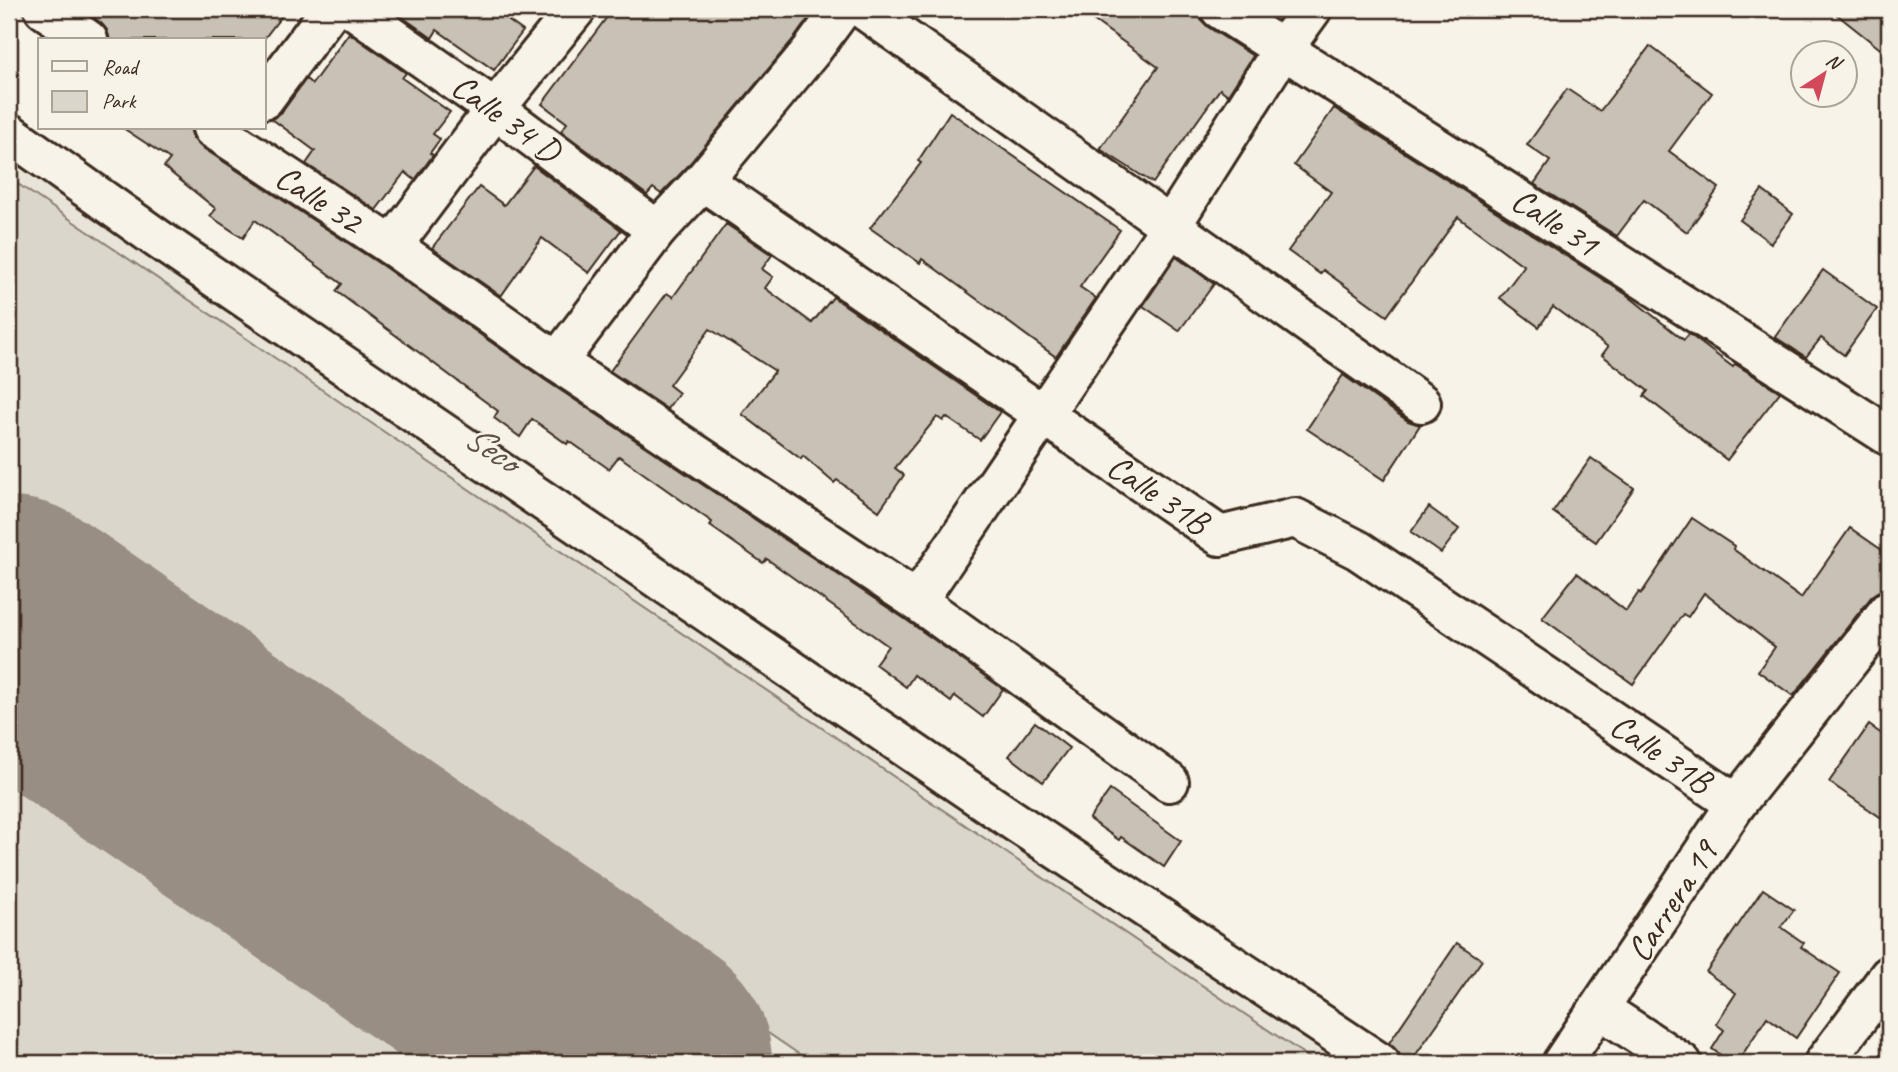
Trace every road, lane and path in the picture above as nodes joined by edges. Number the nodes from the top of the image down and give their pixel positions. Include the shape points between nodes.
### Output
1 (44, 9) edge
2 (331, 9) edge
3 (353, 9) edge
4 (576, 9) edge
5 (842, 9) edge
6 (863, 9) edge
7 (1220, 9) edge
8 (1312, 9) edge
9 (86, 38) edge
10 (1283, 49) junction
11 (266, 96) edge
12 (495, 109) junction
13 (9, 133) edge
14 (229, 133) edge
15 (703, 181) junction
16 (1171, 226) junction
17 (657, 230) junction
18 (392, 246) junction
19 (557, 362) junction
20 (1421, 403) dead end
21 (1044, 416) junction
22 (1889, 436) edge
23 (917, 601) junction
24 (1889, 610) edge
25 (1169, 782) dead end
26 (1736, 804) junction
27 (1889, 976) edge
28 (1600, 1009) junction
29 (1380, 1063) edge
30 (1562, 1063) edge
31 (1682, 1063) edge
32 (1824, 1063) edge

1 - 9 street
2 - 11 street
3 - 12 street, Calle 34 D
4 - 12 street
5 - 15 street
6 - 16 street
7 - 10 street, Calle 31
8 - 10 street
10 - 16 street
10 - 22 street, Calle 31
12 - 17 street, Calle 34 D
12 - 18 street
13 - 29 street via 991,806
14 - 18 street, Calle 32
15 - 17 street
15 - 21 street, Calle 31B
16 - 20 street
16 - 21 street
17 - 19 street
18 - 19 street, Calle 32
19 - 23 street, Calle 32
21 - 23 street
21 - 26 street, Calle 31B via 1220,536 1295,518 1359,550
23 - 25 street, Calle 32
24 - 26 street, Carrera 19
26 - 28 street, Carrera 19
27 - 32 street
28 - 30 street, Carrera 19
28 - 31 street

